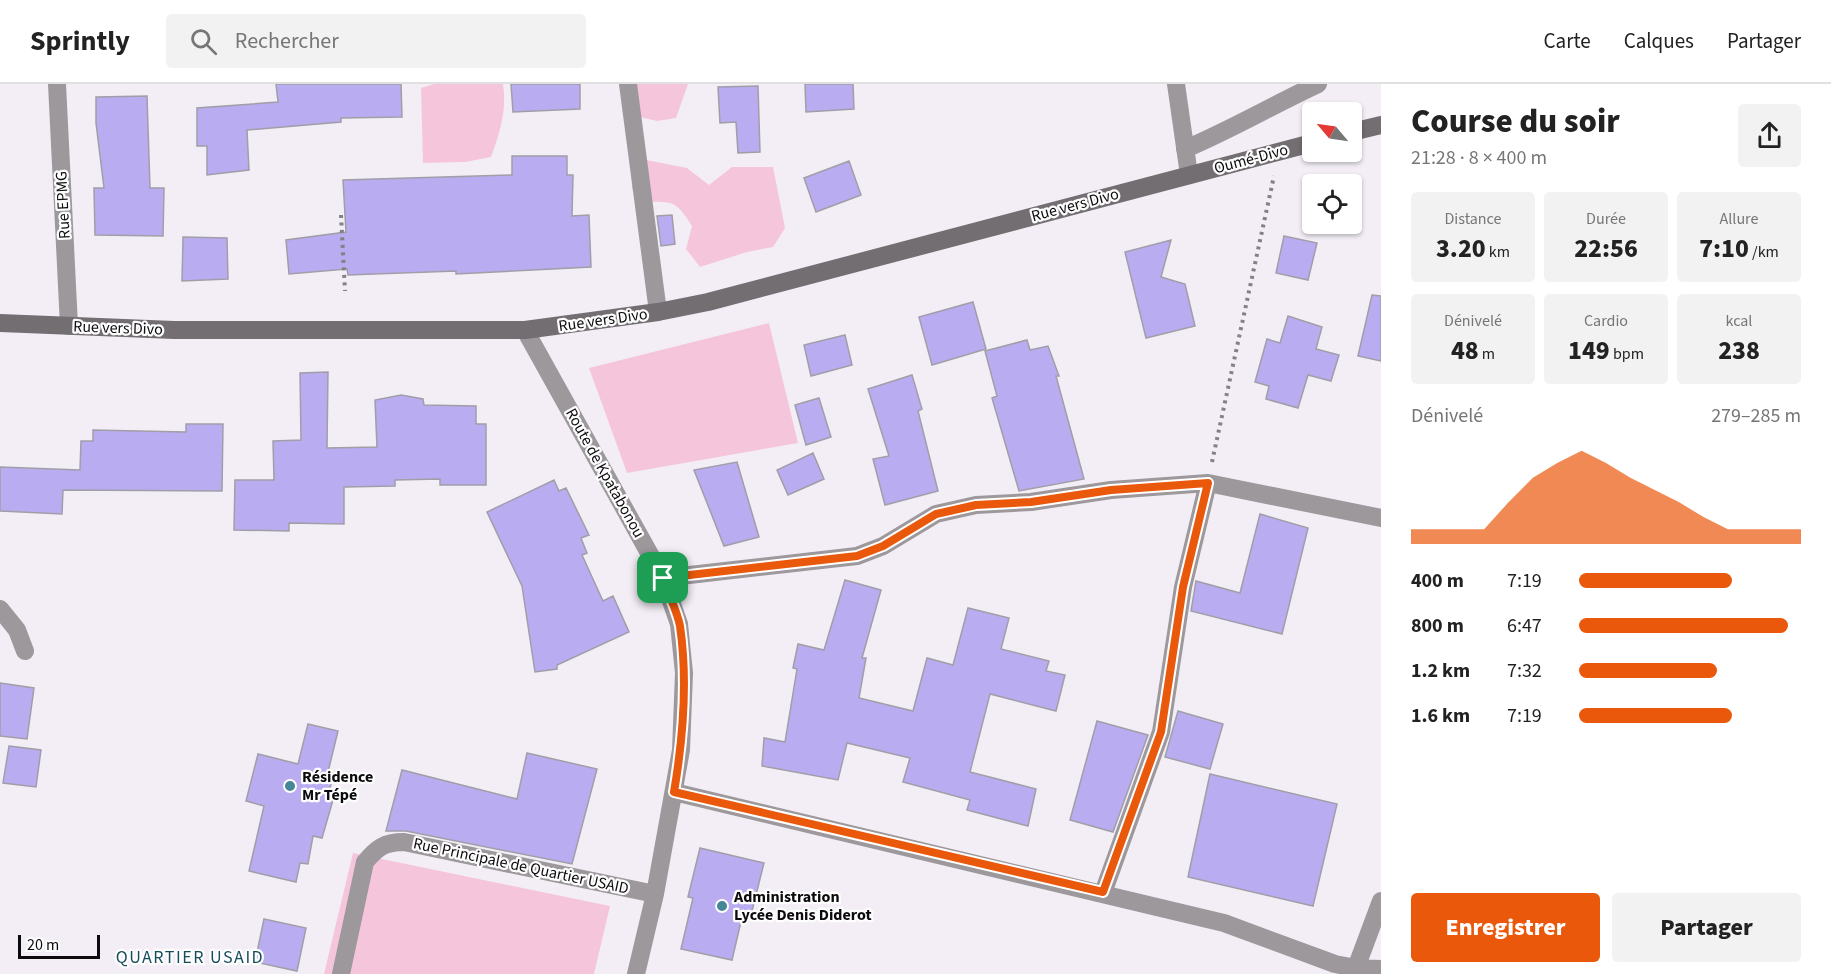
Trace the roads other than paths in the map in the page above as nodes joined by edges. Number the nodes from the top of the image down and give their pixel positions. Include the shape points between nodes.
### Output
1 (57, 84) edge
2 (628, 84) edge
3 (1176, 84) edge
4 (1318, 84) edge
5 (1381, 125) edge
6 (1362, 130) edge
7 (1302, 146) edge
8 (1185, 149) junction
9 (1189, 175) junction
10 (658, 312) junction
11 (0, 323) edge
12 (69, 326) junction
13 (525, 330) junction
14 (1208, 483) junction
15 (1381, 518) edge
16 (663, 578) junction
17 (0, 609) edge
18 (25, 651) dead end
19 (674, 792) junction
20 (1103, 892) junction
21 (655, 894) junction
22 (1381, 901) edge
23 (1381, 969) edge
24 (1356, 971) edge
25 (341, 974) edge
26 (636, 974) edge

1 - 12 street, Rue EPMG
2 - 10 street
3 - 8 street
4 - 8 street
5 - 6 main road
7 - 9 main road, Oumé-Divo
8 - 9 street
9 - 10 main road, Rue vers Divo
10 - 13 main road, Rue vers Divo
11 - 12 main road, Rue vers Divo
12 - 13 main road, Rue vers Divo
13 - 16 street, Route de Kpatabonou
14 - 15 street
14 - 16 street via 976,505 936,514 883,546 857,556
14 - 20 street via 1183,587 1161,732
16 - 19 street, Route de Kpatabonou via 679,624 684,673 681,750
17 - 18 street via 17,630
19 - 20 street
19 - 21 street, Route de Kpatabonou
20 - 24 street via 1224,923
21 - 25 street, Rue Principale de Quartier USAID via 404,842 388,842 365,862
21 - 26 street, Route de Kpatabonou
22 - 24 street
23 - 24 street

